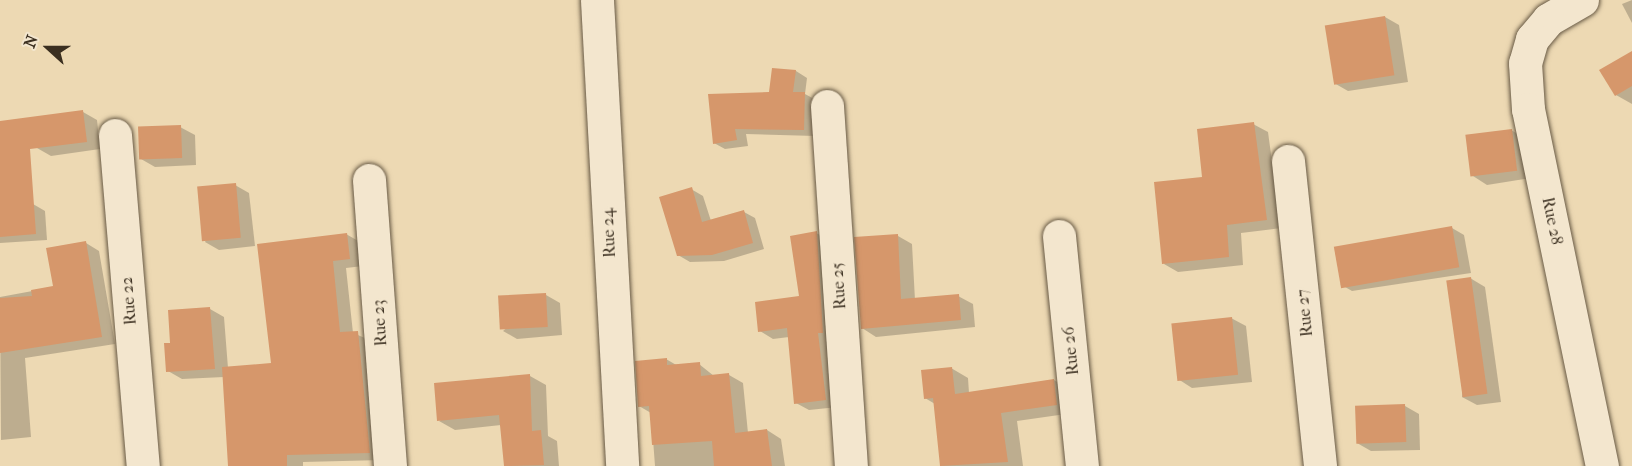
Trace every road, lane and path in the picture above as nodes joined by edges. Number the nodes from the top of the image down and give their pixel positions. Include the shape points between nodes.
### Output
1 (597, 0) edge
2 (1582, 0) edge
3 (827, 106) dead end
4 (115, 135) dead end
5 (1288, 161) dead end
6 (369, 180) dead end
7 (1059, 236) dead end
8 (143, 466) edge
9 (390, 466) edge
10 (622, 466) edge
11 (851, 466) edge
12 (1082, 466) edge
13 (1320, 466) edge
14 (1602, 466) edge

1 - 10 street, Rue 24
2 - 14 street, Rue 28 via 1548,20 1532,39 1525,63 1528,109
3 - 11 street, Rue 25
4 - 8 street, Rue 22
5 - 13 street, Rue 27
6 - 9 street, Rue 23
7 - 12 street, Rue 26

